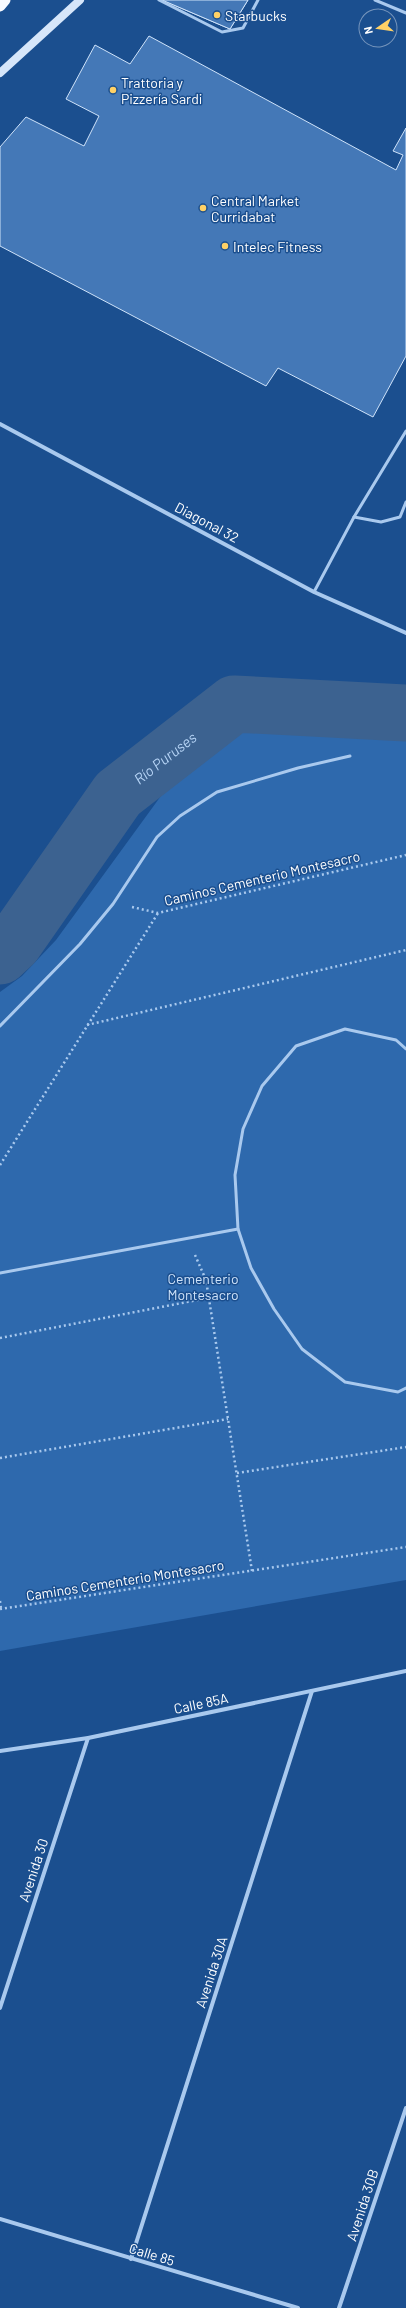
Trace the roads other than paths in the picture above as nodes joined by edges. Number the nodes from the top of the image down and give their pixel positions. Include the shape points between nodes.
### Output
1 (5, 0) edge
2 (80, 0) edge
3 (160, 0) edge
4 (258, 0) edge
5 (375, 0) edge
6 (0, 6) edge
7 (406, 13) edge
8 (0, 73) edge
9 (0, 424) edge
10 (406, 431) edge
11 (406, 502) edge
12 (354, 517) junction
13 (314, 592) junction
14 (406, 633) edge
15 (350, 756) dead end
16 (0, 1026) edge
17 (406, 1049) edge
18 (238, 1229) junction
19 (0, 1273) edge
20 (406, 1388) edge
21 (406, 1671) edge
22 (312, 1691) junction
23 (88, 1738) junction
24 (0, 1751) edge
25 (0, 2008) edge
26 (406, 2108) edge
27 (0, 2219) edge
28 (131, 2259) junction
29 (298, 2308) edge
30 (339, 2308) edge

1 - 6 highway
2 - 8 main road
3 - 4 lane via 222,32 243,28
5 - 7 lane
9 - 13 street, Diagonal 32
10 - 12 lane
11 - 12 lane via 400,517 381,522
12 - 13 lane
13 - 14 street, Diagonal 32
15 - 16 lane via 298,768 217,792 180,816 156,837 113,904 80,944
17 - 18 lane via 396,1040 345,1029 296,1046 262,1086 244,1129 235,1175
18 - 19 lane
18 - 20 lane via 251,1268 274,1309 302,1349 345,1382 398,1392
21 - 22 street, Calle 85A
22 - 23 street, Calle 85A
22 - 28 street, Avenida 30A
23 - 24 street, Calle 85A
23 - 25 street, Avenida 30
26 - 30 street, Avenida 30B
27 - 28 street, Calle 85
28 - 29 street, Calle 85

